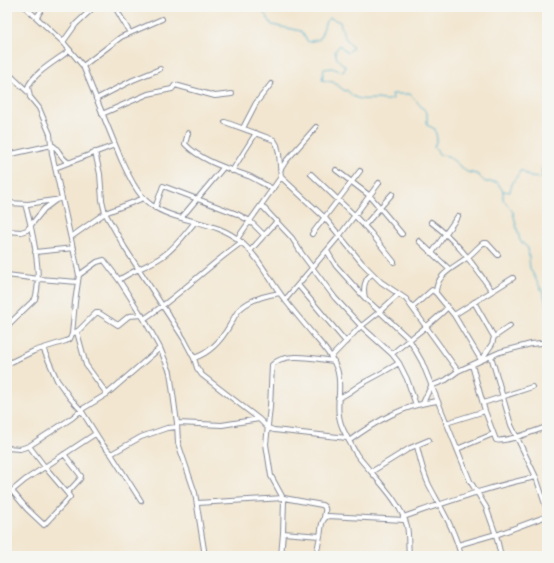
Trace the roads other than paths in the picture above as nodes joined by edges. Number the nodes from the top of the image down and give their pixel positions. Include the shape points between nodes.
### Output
1 (25, 7) edge
2 (43, 7) edge
3 (94, 7) edge
4 (115, 7) edge
5 (37, 17) junction
6 (162, 19) dead end
7 (130, 32) junction
8 (63, 42) junction
9 (70, 50) junction
10 (83, 66) junction
11 (160, 69) dead end
12 (7, 72) edge
13 (271, 84) dead end
14 (28, 92) junction
15 (232, 94) dead end
16 (96, 99) junction
17 (102, 114) junction
18 (225, 122) dead end
19 (316, 127) dead end
20 (243, 128) junction
21 (188, 133) dead end
22 (256, 133) junction
23 (51, 145) junction
24 (115, 145) junction
25 (95, 152) junction
26 (7, 155) edge
27 (68, 162) junction
28 (55, 168) junction
29 (223, 168) junction
30 (336, 170) dead end
31 (232, 171) junction
32 (360, 171) dead end
33 (280, 172) junction
34 (311, 174) dead end
35 (281, 177) junction
36 (352, 181) junction
37 (379, 183) dead end
38 (273, 189) junction
39 (392, 194) dead end
40 (370, 196) junction
41 (62, 198) junction
42 (144, 198) junction
43 (198, 198) junction
44 (56, 200) junction
45 (339, 200) junction
46 (7, 203) edge
47 (25, 204) junction
48 (262, 206) junction
49 (380, 207) junction
50 (155, 208) junction
51 (105, 213) junction
52 (355, 216) junction
53 (458, 216) dead end
54 (182, 217) junction
55 (324, 218) junction
56 (276, 221) junction
57 (196, 222) junction
58 (250, 222) junction
59 (431, 222) dead end
60 (364, 226) junction
61 (30, 227) junction
62 (7, 231) edge
63 (312, 234) dead end
64 (402, 234) dead end
65 (446, 234) junction
66 (264, 235) junction
67 (340, 235) junction
68 (71, 237) junction
69 (237, 239) junction
70 (242, 242) junction
71 (420, 242) dead end
72 (74, 248) junction
73 (250, 251) junction
74 (35, 252) junction
75 (326, 252) junction
76 (432, 253) junction
77 (498, 255) dead end
78 (468, 257) junction
79 (394, 262) dead end
80 (139, 268) junction
81 (312, 269) junction
82 (449, 269) junction
83 (7, 274) edge
84 (372, 274) junction
85 (79, 275) junction
86 (513, 278) dead end
87 (39, 279) junction
88 (119, 280) junction
89 (78, 282) junction
90 (298, 285) junction
91 (492, 291) junction
92 (280, 293) junction
93 (399, 294) junction
94 (436, 294) junction
95 (365, 298) junction
96 (285, 300) junction
97 (474, 302) junction
98 (164, 306) junction
99 (413, 307) junction
100 (448, 307) junction
101 (379, 312) junction
102 (454, 315) junction
103 (143, 317) junction
104 (7, 326) edge
105 (510, 326) dead end
106 (362, 327) junction
107 (426, 327) junction
108 (77, 332) junction
109 (72, 334) junction
110 (494, 337) junction
111 (408, 339) junction
112 (346, 342) junction
113 (541, 343) dead end
114 (43, 348) junction
115 (160, 348) junction
116 (392, 354) junction
117 (491, 356) junction
118 (331, 357) junction
119 (194, 358) junction
120 (481, 360) junction
121 (334, 361) junction
122 (399, 363) junction
123 (7, 364) edge
124 (472, 365) junction
125 (458, 371) junction
126 (431, 386) junction
127 (532, 387) dead end
128 (107, 394) junction
129 (502, 396) junction
130 (338, 398) junction
131 (437, 401) junction
132 (423, 403) junction
133 (483, 403) junction
134 (416, 405) junction
135 (81, 410) junction
136 (485, 411) junction
137 (259, 420) junction
138 (446, 423) junction
139 (177, 425) junction
140 (547, 427) edge
141 (268, 428) junction
142 (95, 434) junction
143 (493, 434) junction
144 (517, 437) junction
145 (348, 439) junction
146 (429, 440) dead end
147 (29, 446) junction
148 (417, 446) junction
149 (7, 448) edge
150 (457, 449) junction
151 (64, 454) junction
152 (111, 454) junction
153 (44, 467) junction
154 (371, 472) junction
155 (536, 477) junction
156 (12, 491) junction
157 (67, 493) junction
158 (476, 493) junction
159 (7, 495) edge
160 (284, 498) junction
161 (142, 500) dead end
162 (197, 503) junction
163 (440, 504) junction
164 (547, 510) edge
165 (547, 516) edge
166 (324, 518) junction
167 (404, 518) junction
168 (283, 533) junction
169 (496, 535) junction
170 (320, 536) junction
171 (458, 545) junction
172 (205, 556) edge
173 (281, 556) edge
174 (316, 556) edge
175 (409, 556) edge
176 (461, 556) edge
177 (501, 556) edge

1 - 5 street
2 - 5 street
3 - 8 street via 76,24
4 - 7 street
5 - 8 street
6 - 7 street
7 - 10 street
8 - 9 street
9 - 10 street
9 - 14 street via 32,80
10 - 16 street
11 - 16 street
12 - 14 street
13 - 20 street via 256,103
14 - 23 street via 39,108
15 - 17 street via 215,96 175,85 172,89 148,94
16 - 17 street
17 - 24 street
18 - 20 street
19 - 33 street via 286,161
20 - 22 street
21 - 29 street via 184,142 186,146
22 - 31 street
22 - 33 street via 275,141
23 - 26 street
23 - 27 street via 56,147 63,159
23 - 28 street
24 - 25 street
24 - 42 street via 127,172
25 - 27 street
25 - 51 street
27 - 28 street
28 - 41 street
29 - 31 street
29 - 43 street
30 - 36 street
31 - 38 street
32 - 36 street
33 - 35 street
34 - 45 street
35 - 38 street
35 - 55 street
36 - 40 street
36 - 45 street
37 - 40 street
38 - 48 street
39 - 49 street
40 - 49 street
40 - 52 street
41 - 44 street
41 - 68 street
42 - 50 street
42 - 51 street
43 - 50 street via 163,186
43 - 54 street
43 - 58 street via 230,210
44 - 47 street
44 - 61 street via 44,208
45 - 52 street
45 - 55 street
46 - 47 street
47 - 61 street
48 - 56 street
48 - 58 street
49 - 60 street
49 - 64 street
50 - 54 street
51 - 68 street
51 - 80 street
52 - 60 street
52 - 67 street
53 - 65 street
54 - 57 street
55 - 63 street
55 - 67 street
56 - 66 street
56 - 81 street via 292,238
57 - 69 street via 217,228
57 - 80 street via 164,255
58 - 66 street
58 - 69 street
59 - 65 street
60 - 79 street
61 - 62 street via 24,231
61 - 74 street
65 - 76 street
65 - 78 street
66 - 73 street
67 - 75 street
67 - 84 street
68 - 72 street
69 - 70 street
70 - 73 street
70 - 98 street
71 - 76 street
72 - 74 street
72 - 85 street
73 - 92 street
74 - 87 street
75 - 81 street
75 - 95 street
76 - 82 street
77 - 78 street via 485,242
78 - 82 street
78 - 91 street
80 - 88 street
80 - 98 street
81 - 90 street
81 - 106 street
82 - 94 street via 436,286
83 - 87 street
84 - 93 street
84 - 95 street via 366,279
85 - 88 street via 103,259
85 - 89 street
86 - 91 street
87 - 89 street
87 - 104 street via 35,299
88 - 103 street
89 - 109 street
90 - 96 street
90 - 112 street
91 - 97 street
92 - 96 street
92 - 119 street via 265,296 243,307 218,342 204,354
93 - 99 street
93 - 101 street
94 - 99 street via 432,290
94 - 100 street
95 - 101 street
96 - 118 street
97 - 102 street
97 - 110 street
98 - 103 street
98 - 119 street
99 - 107 street
100 - 102 street
100 - 107 street
101 - 106 street
101 - 111 street
102 - 120 street
103 - 108 street via 129,316 118,325 96,313
103 - 115 street
105 - 110 street
106 - 112 street
106 - 116 street
107 - 111 street
107 - 125 street
108 - 109 street
108 - 128 street via 86,365
109 - 114 street via 66,341
110 - 120 street
111 - 116 street
111 - 126 street via 427,372
112 - 118 street
113 - 117 street
114 - 123 street
114 - 135 street via 55,375
115 - 128 street
115 - 139 street via 170,372
116 - 122 street
117 - 120 street
117 - 129 street
118 - 121 street
119 - 137 street via 202,375
120 - 124 street
121 - 130 street via 339,377
121 - 141 street via 294,357 273,364
122 - 130 street
122 - 134 street
124 - 125 street
124 - 133 street
125 - 126 street via 446,380
126 - 131 street
126 - 132 street
127 - 129 street
128 - 135 street
129 - 133 street
129 - 144 street
130 - 145 street via 338,418
131 - 132 street
131 - 138 street
132 - 134 street
133 - 136 street
134 - 145 street via 390,414
135 - 142 street
135 - 147 street
136 - 138 street
136 - 143 street
137 - 139 street via 222,425
137 - 141 street
138 - 150 street
139 - 152 street via 141,437
139 - 162 street via 179,450
140 - 144 street
141 - 145 street
141 - 160 street via 266,438 270,470
142 - 151 street
142 - 152 street
143 - 144 street via 498,441
143 - 150 street
144 - 155 street
145 - 154 street
146 - 148 street
147 - 149 street via 20,449
147 - 153 street
148 - 154 street
148 - 163 street via 429,484
150 - 158 street
151 - 153 street
151 - 157 street via 81,476
152 - 161 street
153 - 156 street
153 - 157 street
154 - 167 street
155 - 158 street
155 - 164 street
156 - 157 street via 44,525 69,498
156 - 159 street
158 - 163 street
158 - 169 street via 486,507
160 - 162 street
160 - 166 street via 322,505 326,510
160 - 168 street
162 - 172 street
163 - 167 street
163 - 171 street
165 - 169 street
166 - 167 street
166 - 170 street
167 - 175 street
168 - 170 street
168 - 173 street
169 - 171 street
169 - 177 street
170 - 174 street
171 - 176 street

